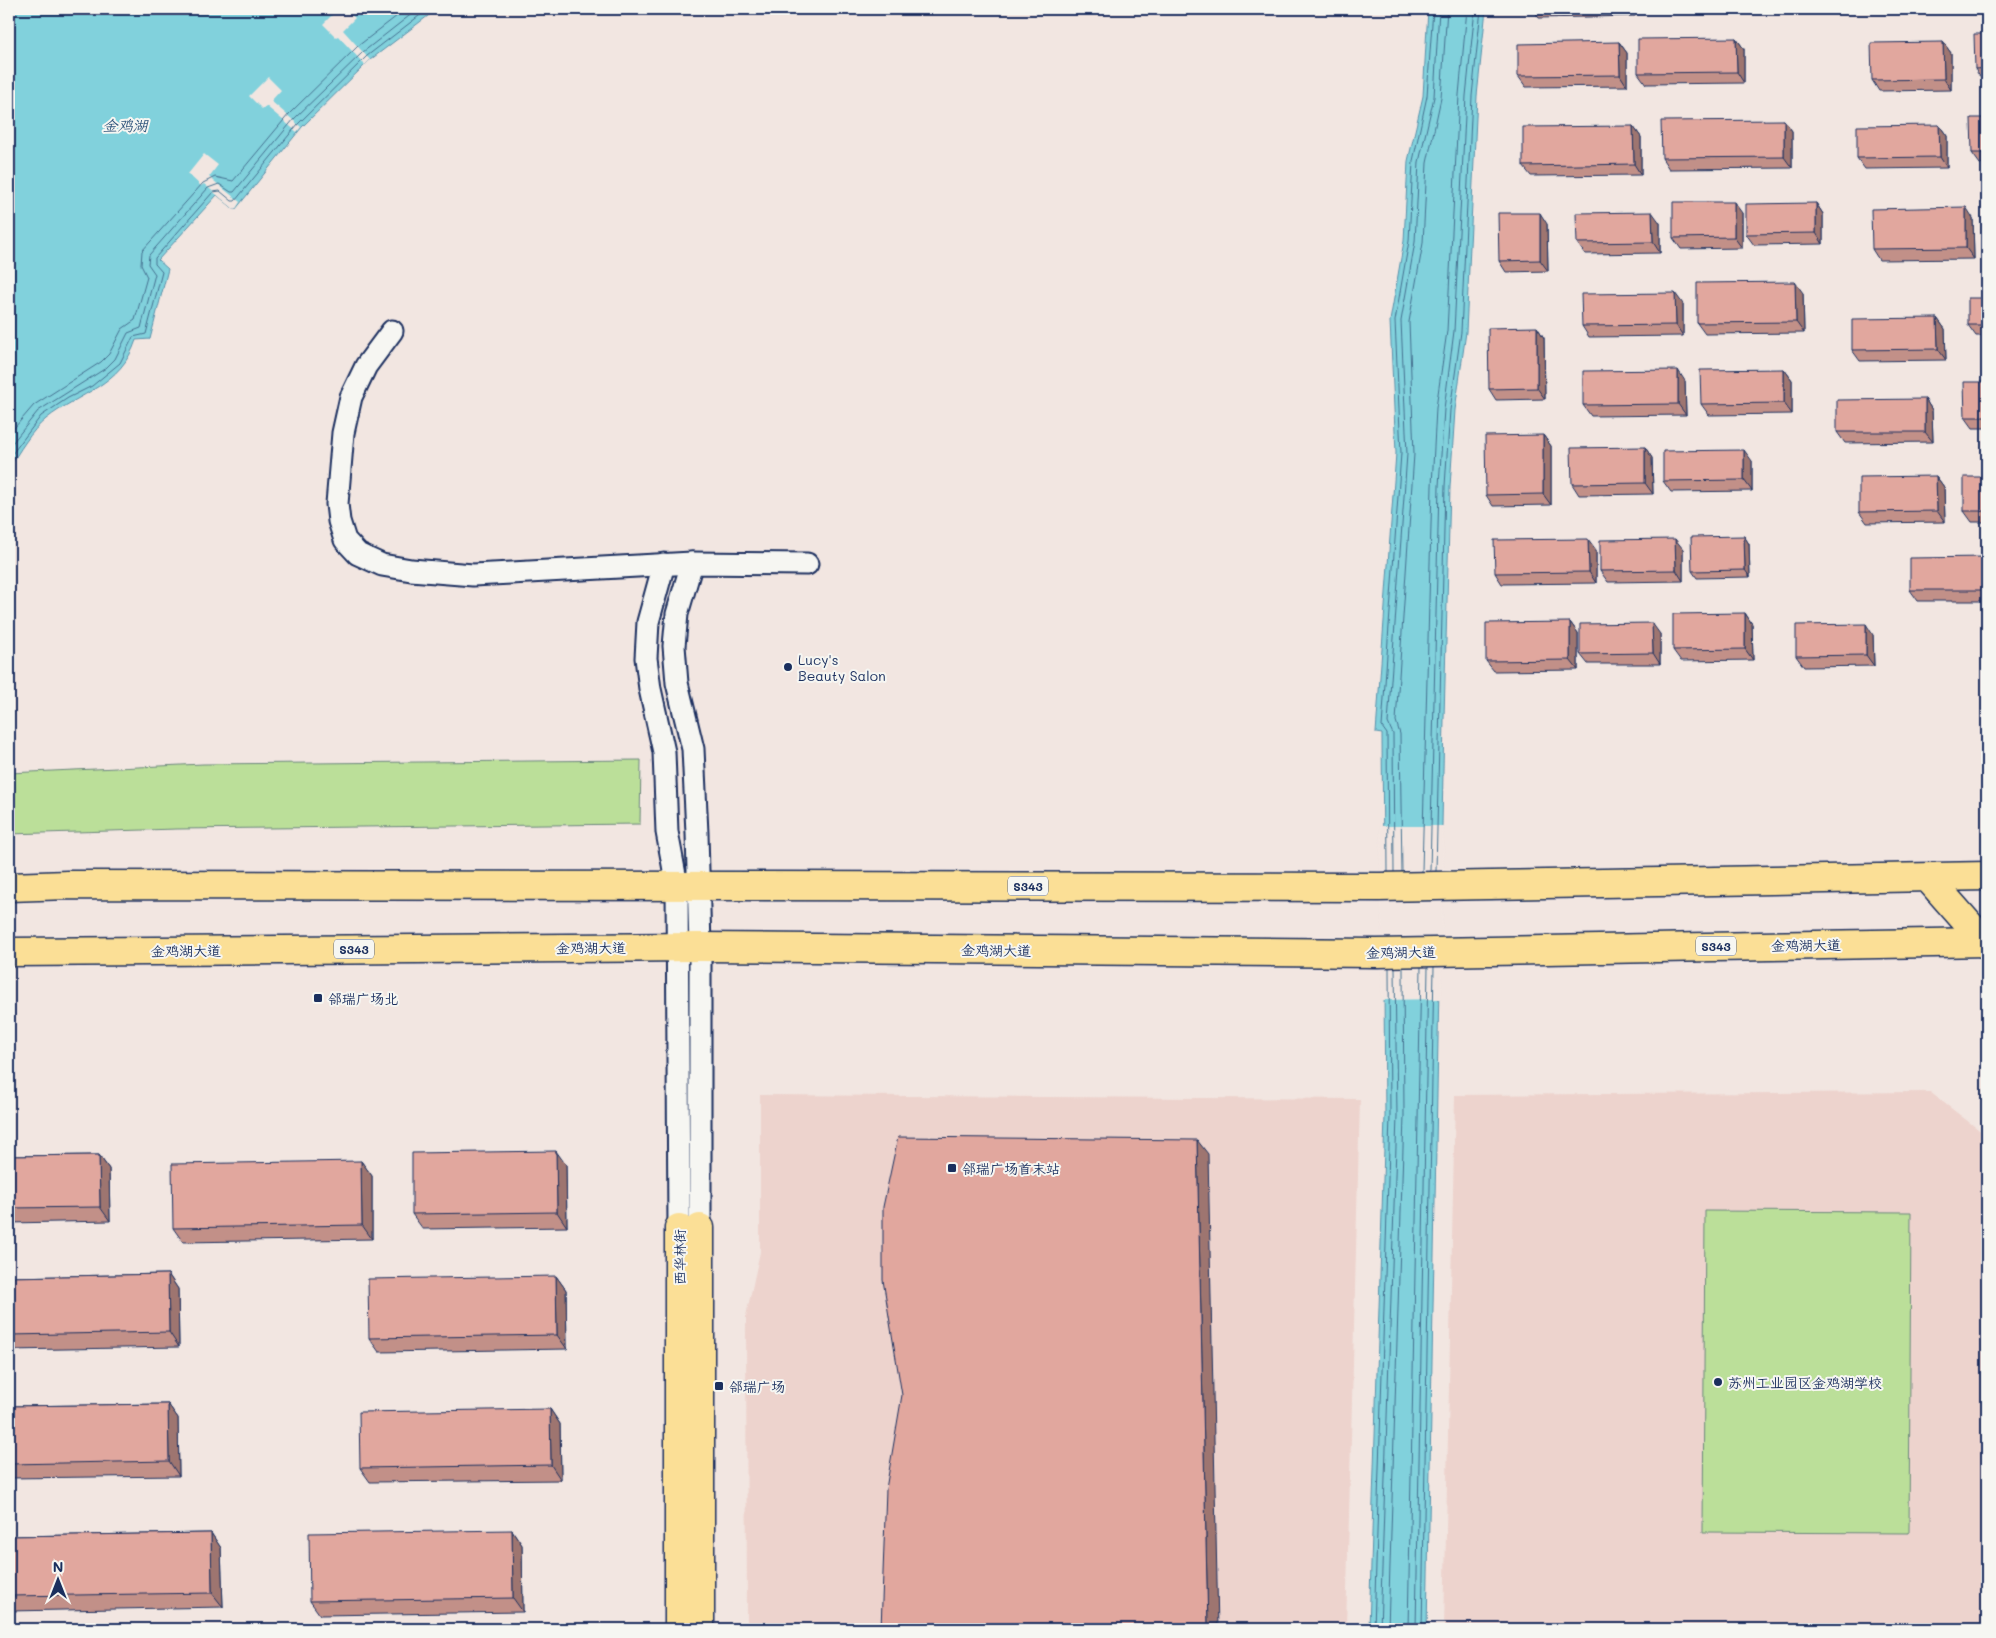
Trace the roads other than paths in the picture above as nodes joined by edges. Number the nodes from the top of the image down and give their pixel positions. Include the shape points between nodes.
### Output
1 (392, 331) dead end
2 (692, 563) junction
3 (664, 564) junction
4 (808, 564) dead end
5 (1987, 876) edge
6 (1929, 879) junction
7 (688, 886) junction
8 (9, 887) edge
9 (1986, 943) edge
10 (689, 947) junction
11 (9, 952) edge
12 (689, 1228) junction
13 (679, 1629) edge
14 (700, 1629) edge

1 - 3 street via 366,366 351,397 343,433 337,504 339,521 345,540 358,554 382,565 473,575
2 - 3 street
2 - 4 street
2 - 7 street via 678,614 674,646 677,683 693,749
3 - 7 street via 648,622 646,658 664,752 666,832
5 - 6 main road, S343
6 - 7 main road, S343 via 1379,887
6 - 9 main road, 金鸡湖大道 / S343
7 - 8 main road, S343
7 - 10 street, 西华林街
9 - 10 main road, 金鸡湖大道 / S343 via 1377,953
10 - 11 main road, 金鸡湖大道 / S343
10 - 12 street, 西华林街
12 - 13 main road, 西华林街
12 - 14 main road, 西华林街

